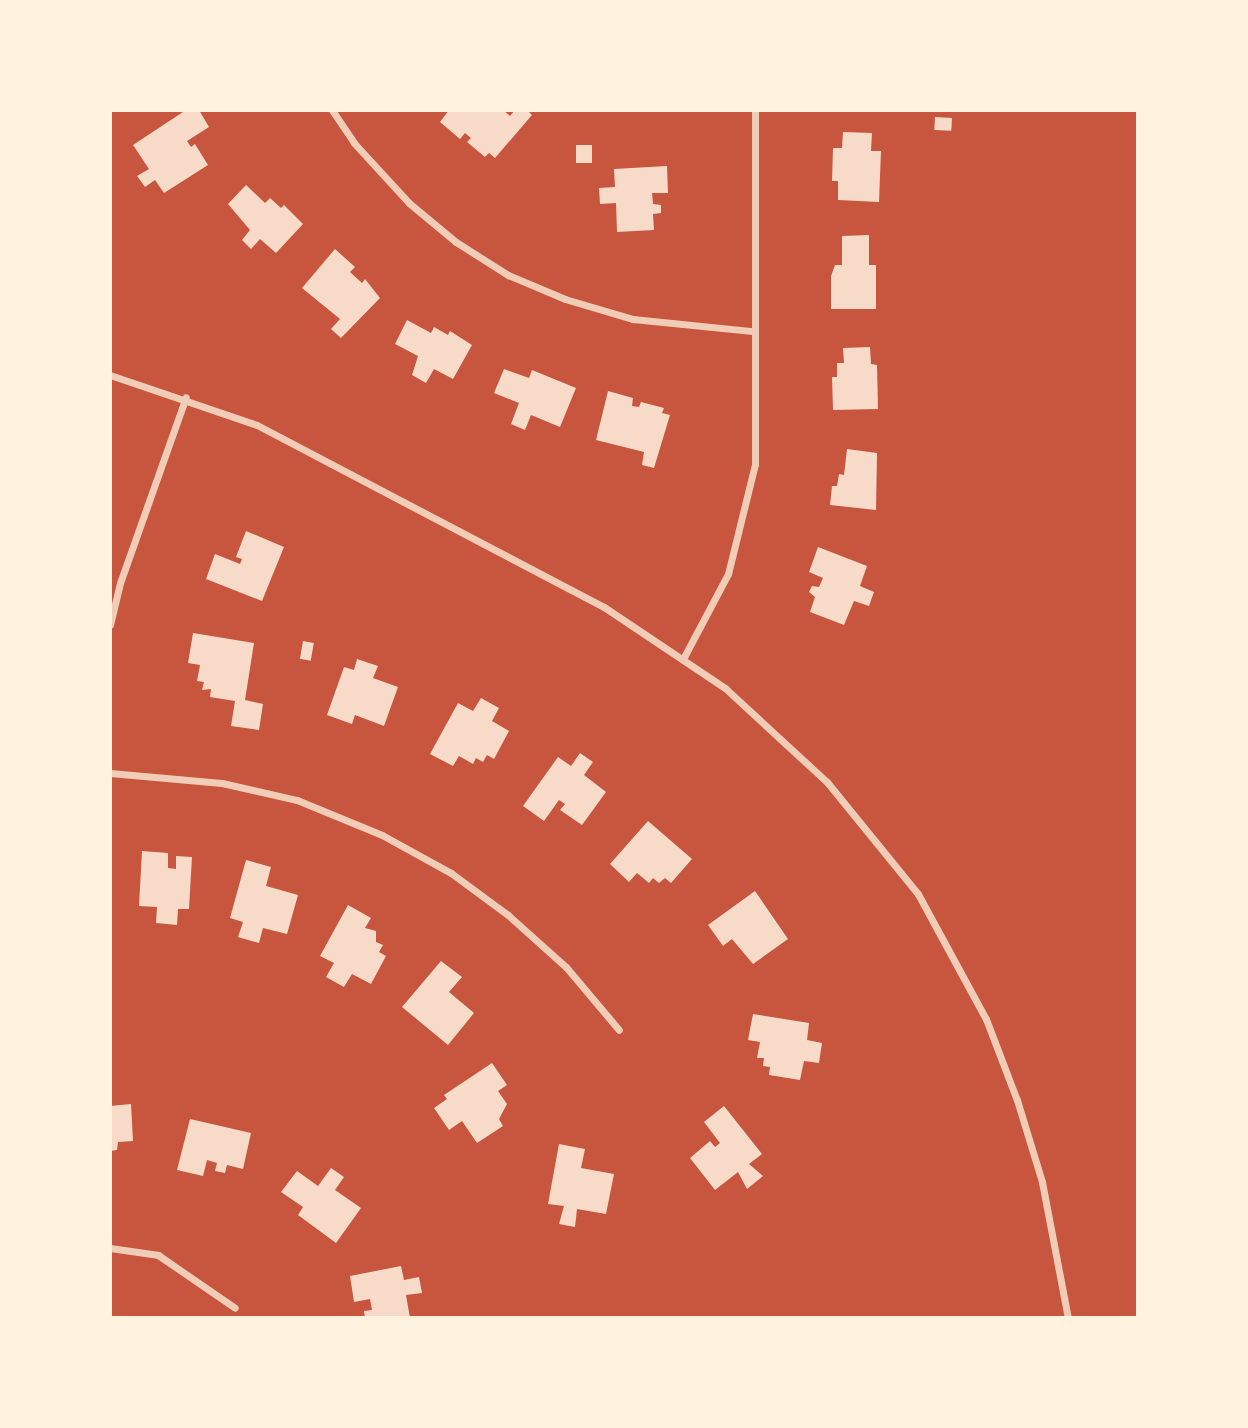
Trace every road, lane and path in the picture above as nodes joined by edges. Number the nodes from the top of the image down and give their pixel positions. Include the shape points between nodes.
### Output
1 (332, 110) edge
2 (755, 110) edge
3 (752, 331) junction
4 (110, 375) edge
5 (186, 397) junction
6 (110, 625) edge
7 (684, 657) junction
8 (110, 773) edge
9 (619, 1030) dead end
10 (110, 1248) edge
11 (235, 1308) dead end
12 (1068, 1318) edge

1 - 3 street via 354,143 409,202 456,243 508,275 565,299 633,319
2 - 3 street
3 - 7 street via 755,464 750,499 728,574
4 - 5 street
5 - 6 street via 120,583
5 - 7 street via 257,425 370,481 604,607
7 - 12 street via 783,738 827,782 919,894 949,944 1017,1100 1042,1182
8 - 9 street via 222,783 297,800 382,835 451,873 508,915 566,967
10 - 11 street via 158,1255

